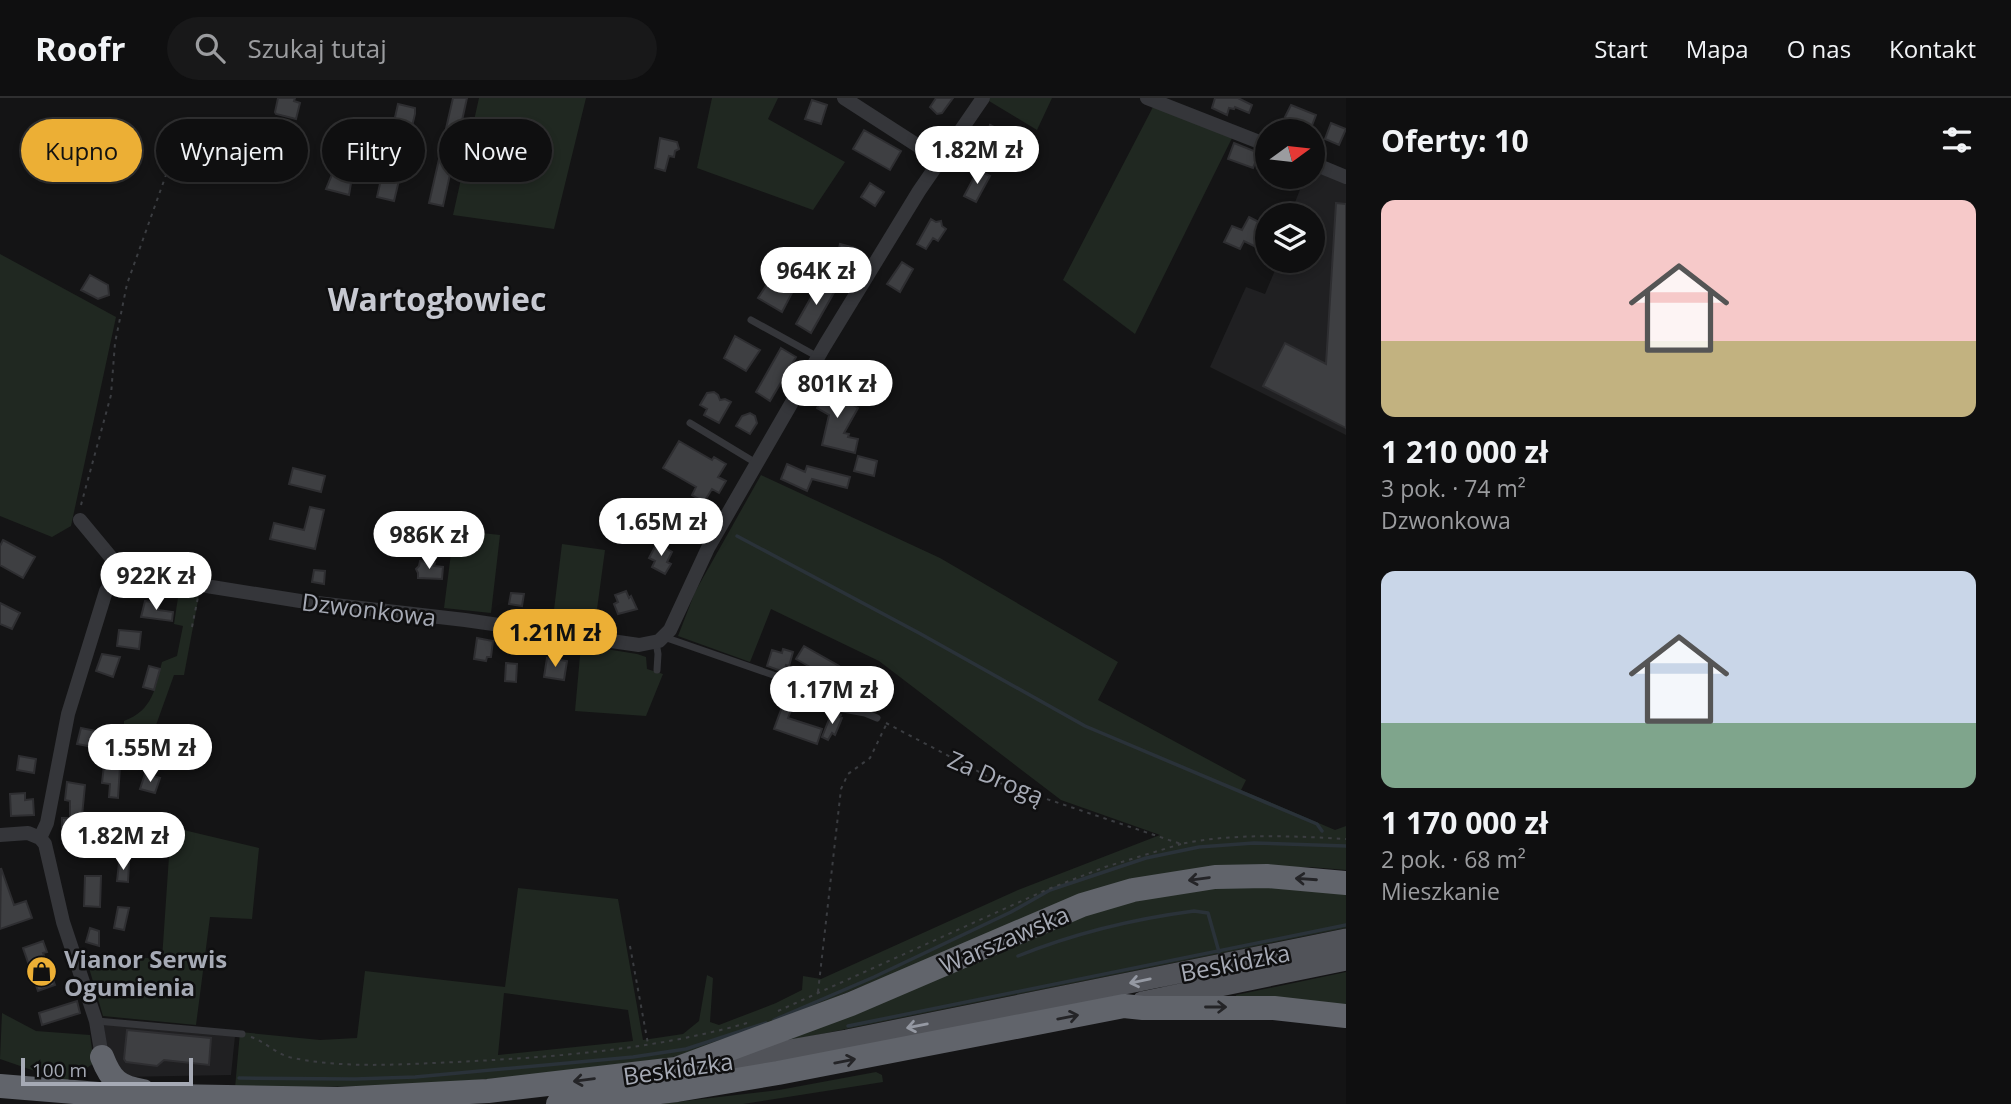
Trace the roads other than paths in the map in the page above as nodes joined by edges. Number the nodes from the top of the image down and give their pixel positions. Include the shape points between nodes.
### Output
1 (844, 98) edge
2 (983, 98) edge
3 (1147, 98) edge
4 (1255, 140) edge
5 (940, 160) junction
6 (1325, 168) edge
7 (1346, 177) edge
8 (751, 320) dead end
9 (818, 357) junction
10 (690, 423) dead end
11 (756, 463) junction
12 (79, 520) road end
13 (118, 576) junction
14 (660, 639) junction
15 (657, 670) dead end
16 (877, 718) road end
17 (0, 835) edge
18 (40, 838) junction
19 (1346, 883) edge
20 (1346, 939) edge
21 (1346, 960) edge
22 (1124, 1006) junction
23 (1346, 1016) edge
24 (96, 1020) junction
25 (242, 1034) road end
26 (102, 1057) junction
27 (677, 1080) junction
28 (0, 1086) edge
29 (61, 1091) junction
30 (174, 1097) junction
31 (644, 1103) edge
32 (558, 1104) edge

1 - 5 street
2 - 5 street
3 - 4 street
5 - 9 street
6 - 7 street
8 - 9 lane
9 - 11 street
10 - 11 lane
11 - 14 street via 699,565 674,622
12 - 13 street via 114,561
13 - 14 street, Dzwonkowa via 131,574 350,608 543,625 639,645
13 - 18 street via 106,591 68,714 47,823
14 - 15 lane
14 - 16 lane via 802,685 838,708
17 - 18 street via 27,832
18 - 24 street
19 -> 27 highway, Warszawska via 1215,877 1133,890 1082,905
20 -> 27 main road, Beskidzka via 847,1040
21 - 22 main road, Beskidzka
22 -> 23 highway via 1300,1010
27 -> 22 highway, Beskidzka via 866,1057
24 - 25 lane
24 - 26 street
26 - 29 highway via 95,1078
26 - 30 highway via 116,1082
27 -> 30 highway, Beskidzka via 390,1097
27 - 31 lane
27 - 32 highway, Beskidzka
28 - 29 highway, Beskidzka
29 - 30 highway, Beskidzka

